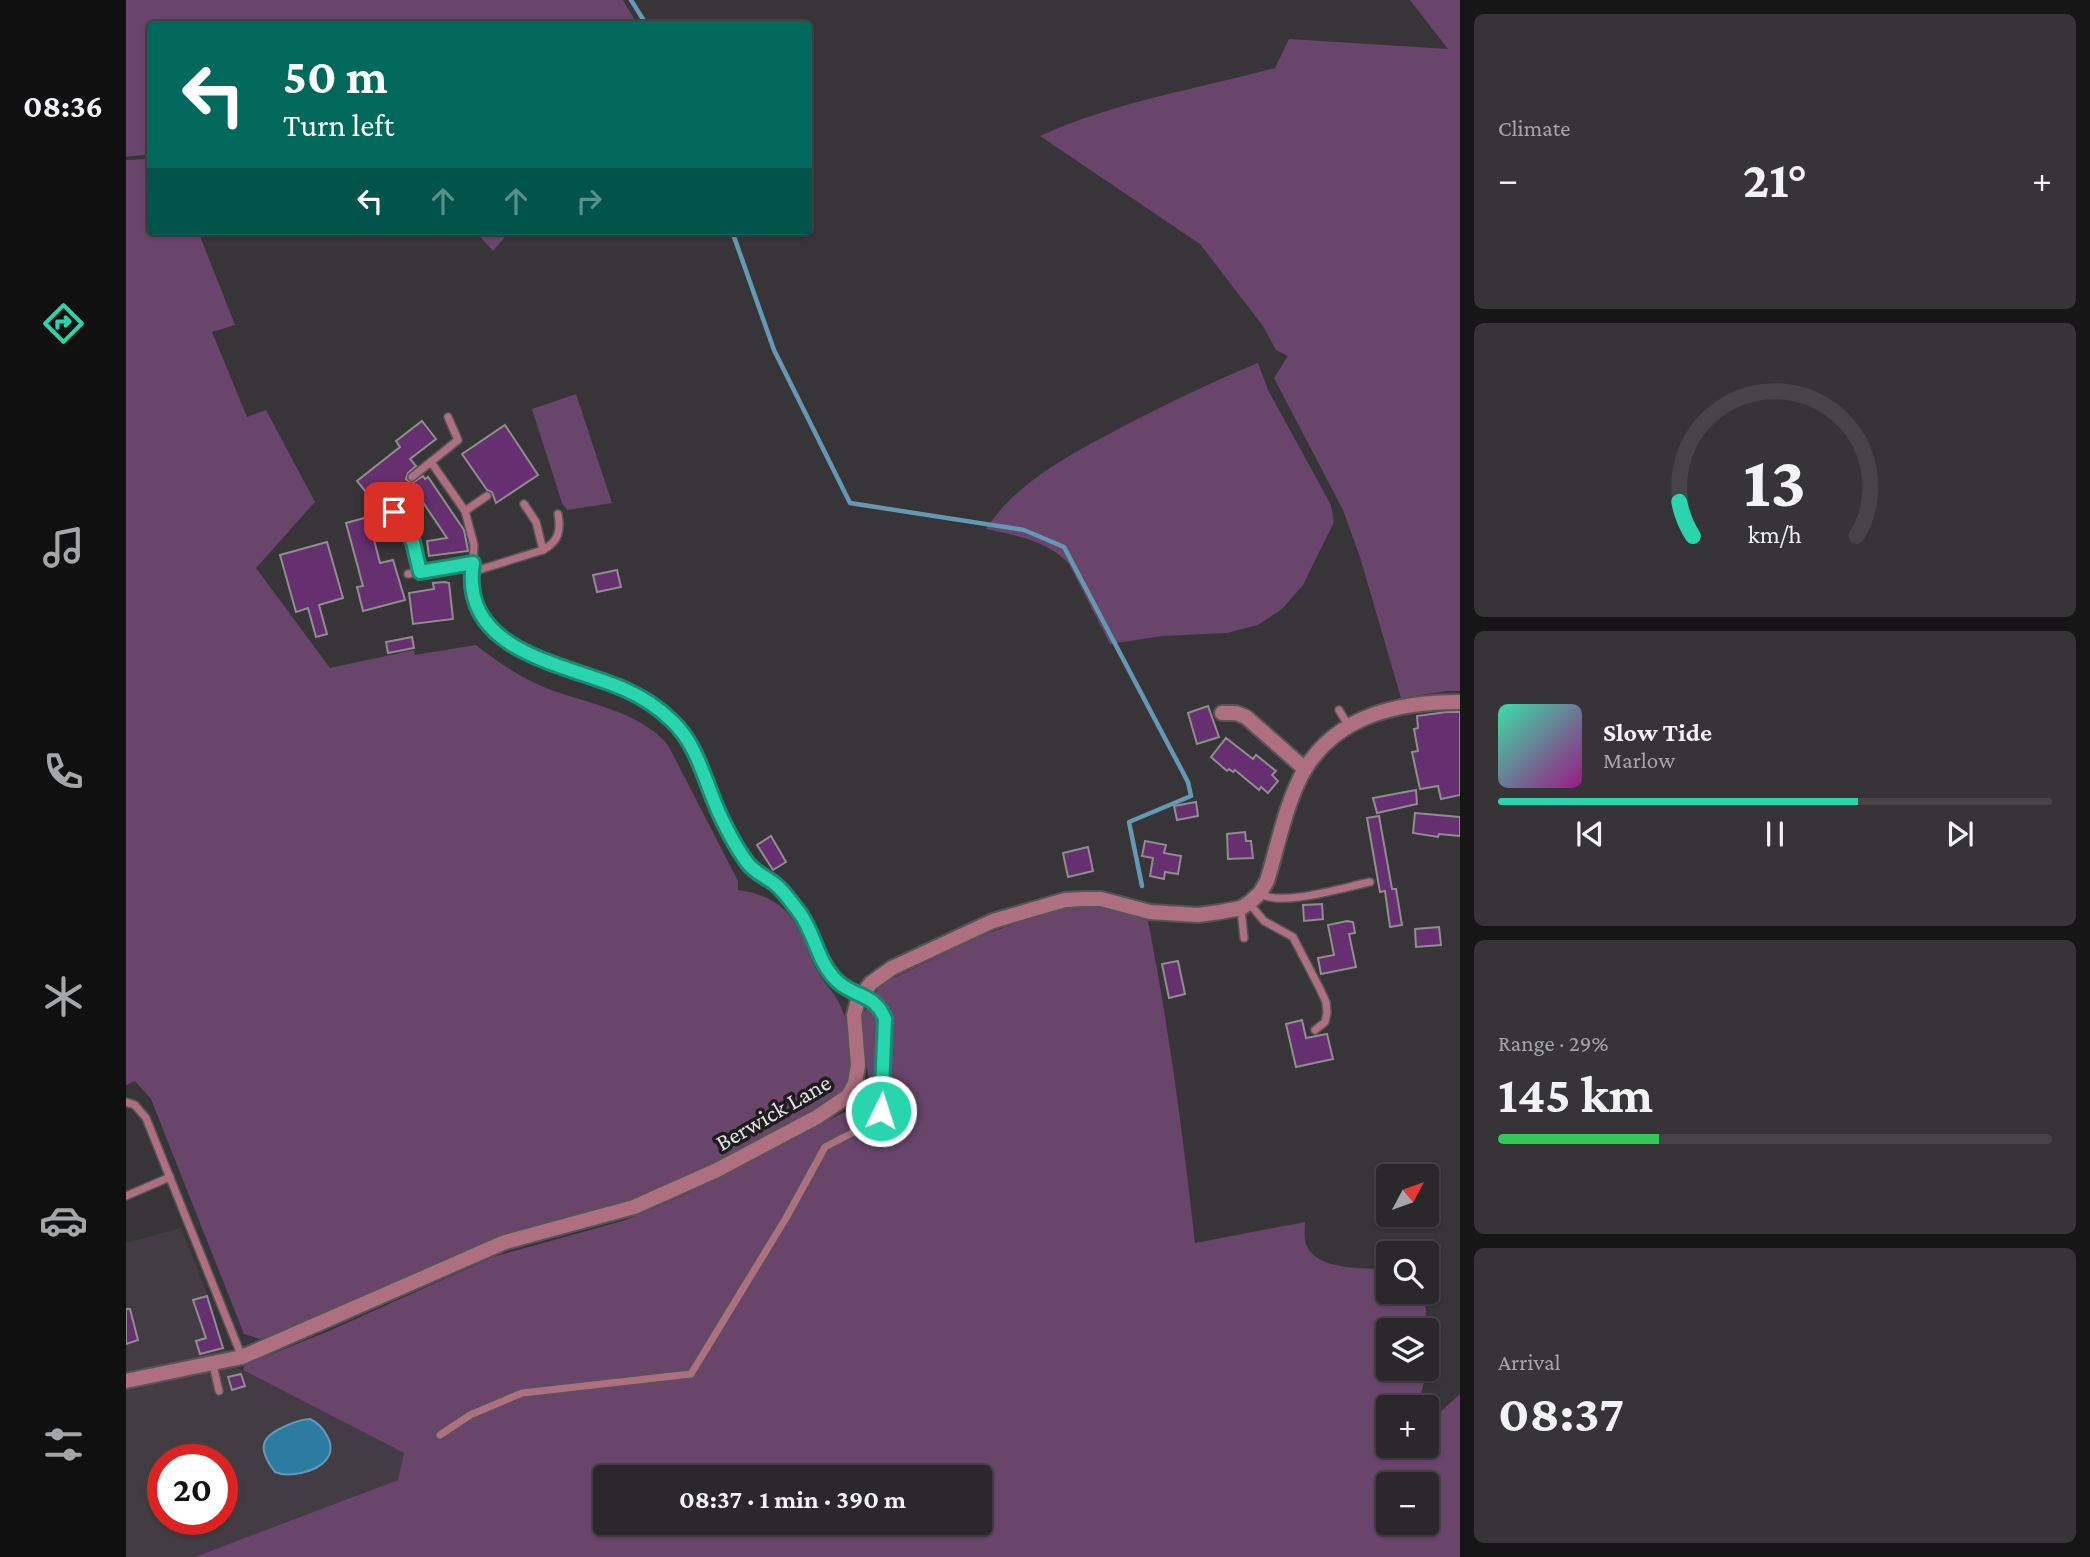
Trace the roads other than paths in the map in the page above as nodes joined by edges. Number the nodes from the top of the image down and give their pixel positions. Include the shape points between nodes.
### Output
1 (448, 417) dead end
2 (431, 462) junction
3 (412, 477) dead end
4 (487, 496) dead end
5 (524, 504) dead end
6 (465, 511) junction
7 (394, 512) dead end
8 (558, 514) dead end
9 (543, 550) junction
10 (473, 563) junction
11 (420, 572) junction
12 (472, 572) junction
13 (408, 574) dead end
14 (1460, 702) edge
15 (1339, 710) dead end
16 (1222, 713) dead end
17 (1348, 725) junction
18 (1305, 769) junction
19 (1370, 881) dead end
20 (1250, 901) junction
21 (1244, 938) dead end
22 (862, 995) junction
23 (1315, 1030) dead end
24 (126, 1102) edge
25 (170, 1177) junction
26 (126, 1196) edge
27 (242, 1357) junction
28 (213, 1365) junction
29 (126, 1381) edge
30 (219, 1391) dead end
31 (440, 1435) dead end

1 - 2 lane via 458,440
2 - 3 lane
2 - 6 lane
4 - 6 lane
5 - 9 lane via 536,522
6 - 10 lane via 474,545
7 - 11 lane via 413,542
8 - 9 lane via 560,532
9 - 12 lane
10 - 11 lane
10 - 12 lane
11 - 13 lane
12 - 22 lane via 482,615 491,630 507,642 526,654 624,689 674,722 688,738 720,817 748,864 778,886 801,915 819,957 837,981
14 - 17 street via 1394,707
15 - 17 lane
16 - 18 street via 1246,717
17 - 18 street
18 - 20 street via 1267,881
19 - 20 lane via 1290,899
20 - 21 lane
20 - 22 street via 1198,915 1150,912 1101,899 1065,900 993,921 892,968
20 - 23 lane via 1264,921 1293,937 1320,989 1327,1013
22 - 27 street, Berwick Lane via 854,1015 855,1083 848,1097 817,1117 634,1207 505,1242
22 - 31 lane via 880,1006 885,1019 881,1111 874,1121 825,1147 691,1374 522,1393 470,1415
24 - 25 lane via 146,1118
25 - 26 lane
25 - 27 lane
27 - 28 street, Berwick Lane
28 - 29 street, Berwick Lane
28 - 30 lane

